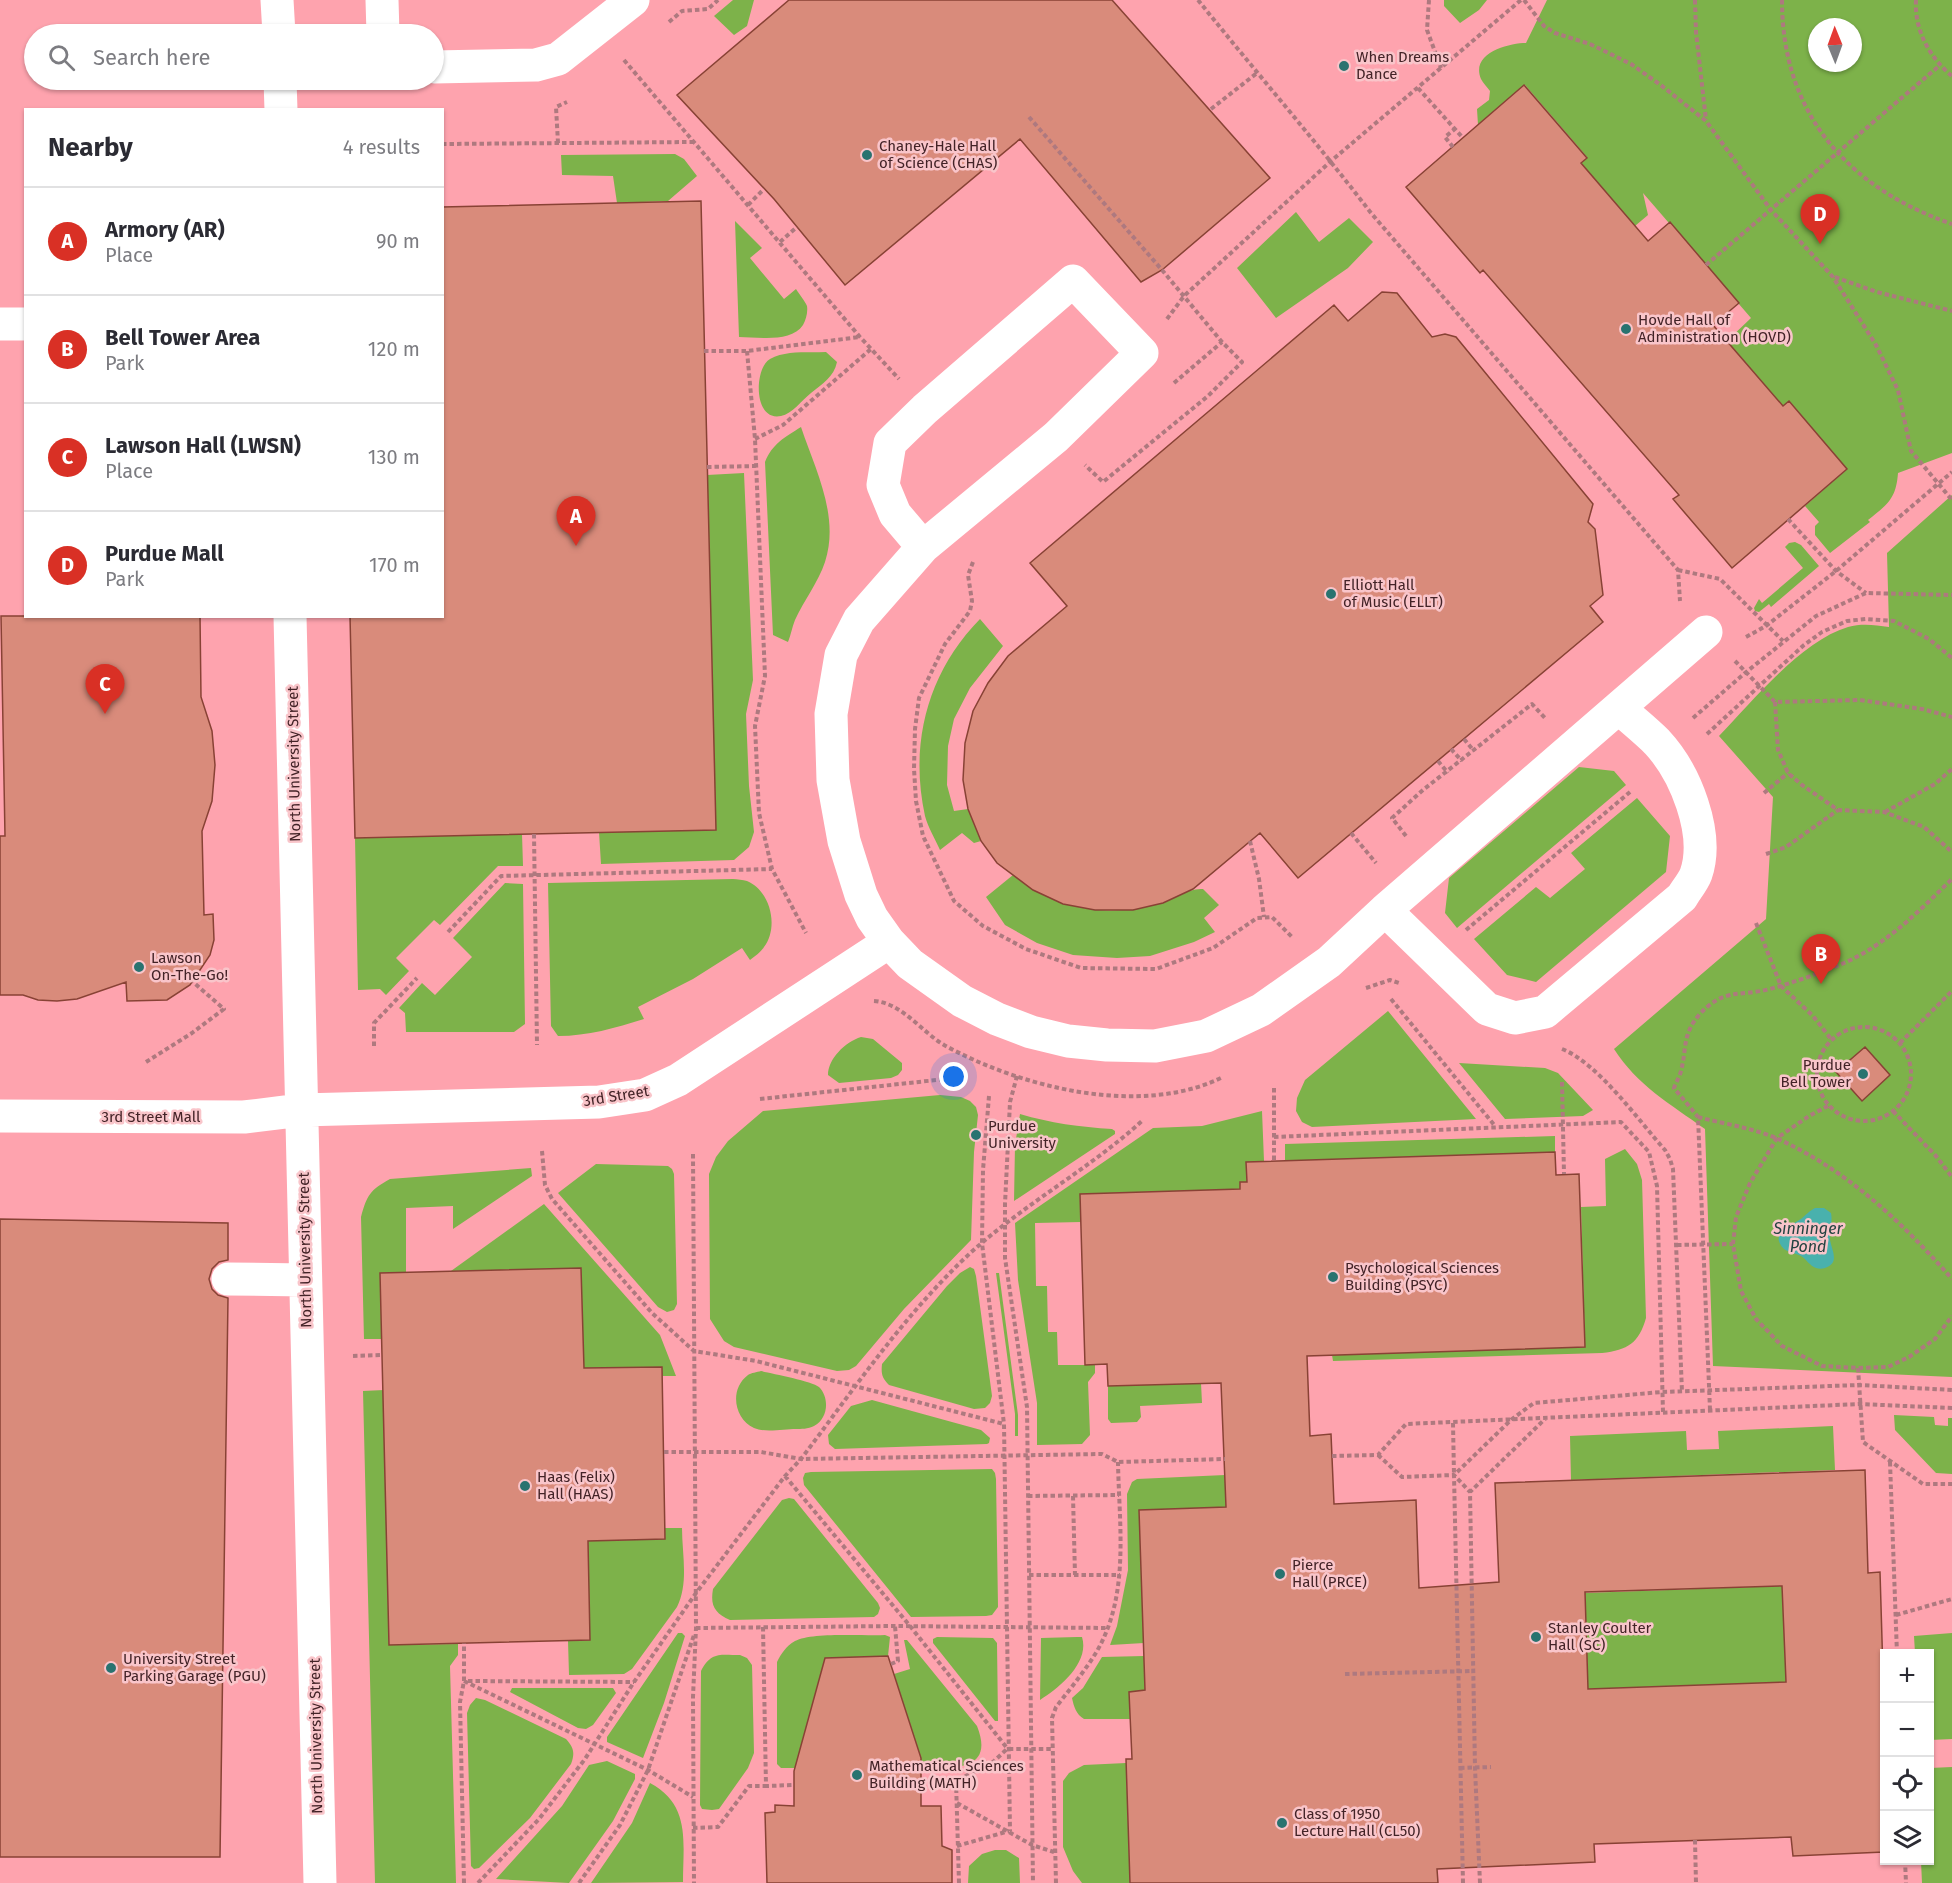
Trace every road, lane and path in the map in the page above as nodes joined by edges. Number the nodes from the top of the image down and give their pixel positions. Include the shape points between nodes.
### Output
1 (277, 0) edge
2 (382, 0) edge
3 (633, 0) edge
4 (1198, 0) edge
5 (1429, 0) edge
6 (1523, 0) edge
7 (1695, 0) edge
8 (1782, 0) edge
9 (1916, 0) edge
10 (278, 24) edge
11 (383, 24) edge
12 (596, 30) junction
13 (1939, 66) junction
14 (444, 67) edge
15 (1441, 68) junction
16 (1257, 73) junction
17 (1952, 76) edge
18 (1418, 88) junction
19 (280, 90) edge
20 (281, 108) edge
21 (1211, 109) dead end
22 (1029, 117) dead end
23 (1706, 121) junction
24 (1456, 128) junction
25 (1463, 138) dead end
26 (693, 142) junction
27 (444, 144) edge
28 (1453, 147) dead end
29 (1838, 153) junction
30 (1331, 161) junction
31 (764, 189) dead end
32 (748, 205) junction
33 (1771, 210) junction
34 (1952, 224) edge
35 (796, 227) dead end
36 (780, 242) junction
37 (1706, 265) dead end
38 (1833, 277) junction
39 (1184, 296) junction
40 (1952, 310) edge
41 (0, 324) edge
42 (24, 324) edge
43 (860, 337) junction
44 (1222, 342) junction
45 (871, 349) junction
46 (704, 351) dead end
47 (747, 351) junction
48 (1142, 353) junction
49 (1169, 387) dead end
50 (925, 409) junction
51 (755, 438) junction
52 (756, 466) junction
53 (707, 467) dead end
54 (1116, 471) dead end
55 (1952, 472) edge
56 (1938, 483) junction
57 (1952, 500) edge
58 (1788, 519) dead end
59 (923, 547) junction
60 (974, 558) dead end
61 (1836, 571) junction
62 (1866, 593) junction
63 (1952, 595) edge
64 (1680, 611) dead end
65 (290, 618) edge
66 (1706, 632) dead end
67 (1745, 638) dead end
68 (1731, 657) dead end
69 (1952, 658) edge
70 (1745, 672) junction
71 (1759, 687) junction
72 (1775, 702) junction
73 (1619, 708) junction
74 (1952, 717) edge
75 (1550, 723) dead end
76 (1707, 734) dead end
77 (1464, 739) dead end
78 (1658, 743) junction
79 (1451, 749) dead end
80 (1474, 751) junction
81 (1438, 761) dead end
82 (1462, 761) junction
83 (1952, 769) edge
84 (1448, 773) junction
85 (1788, 773) junction
86 (1630, 792) dead end
87 (1764, 793) dead end
88 (1838, 810) junction
89 (1884, 812) junction
90 (1352, 833) dead end
91 (534, 834) dead end
92 (1250, 841) dead end
93 (1411, 842) dead end
94 (1952, 852) edge
95 (1767, 854) dead end
96 (1381, 868) dead end
97 (772, 869) junction
98 (534, 877) junction
99 (1952, 879) edge
100 (1385, 910) junction
101 (1264, 917) junction
102 (1756, 923) dead end
103 (448, 932) dead end
104 (806, 933) dead end
105 (1462, 933) dead end
106 (889, 942) junction
107 (1296, 942) dead end
108 (417, 978) dead end
109 (193, 981) dead end
110 (1781, 986) junction
111 (1952, 991) edge
112 (1391, 999) dead end
113 (1031, 1032) junction
114 (1831, 1039) junction
115 (1900, 1043) junction
116 (537, 1045) dead end
117 (374, 1046) dead end
118 (146, 1062) dead end
119 (1585, 1063) dead end
120 (946, 1079) dead end
121 (1562, 1083) dead end
122 (1274, 1088) dead end
123 (989, 1096) dead end
124 (760, 1099) dead end
125 (1828, 1106) junction
126 (301, 1110) junction
127 (1893, 1111) junction
128 (0, 1116) edge
129 (1698, 1117) junction
130 (1142, 1121) dead end
131 (1563, 1124) junction
132 (1495, 1127) junction
133 (1274, 1137) junction
134 (1777, 1138) junction
135 (542, 1151) dead end
136 (693, 1154) dead end
137 (1274, 1161) dead end
138 (1564, 1174) dead end
139 (1952, 1177) edge
140 (1005, 1224) junction
141 (982, 1243) junction
142 (1704, 1244) junction
143 (1733, 1244) junction
144 (1677, 1245) junction
145 (228, 1278) dead end
146 (1952, 1279) edge
147 (305, 1280) junction
148 (1952, 1316) edge
149 (694, 1351) junction
150 (382, 1355) dead end
151 (353, 1356) dead end
152 (1858, 1368) junction
153 (1858, 1385) junction
154 (856, 1386) junction
155 (1952, 1390) edge
156 (1709, 1391) junction
157 (1662, 1392) junction
158 (1682, 1392) junction
159 (1860, 1404) junction
160 (1952, 1408) edge
161 (1710, 1410) junction
162 (1663, 1412) junction
163 (1547, 1417) junction
164 (1512, 1419) junction
165 (1453, 1423) junction
166 (1004, 1424) junction
167 (664, 1452) dead end
168 (695, 1452) junction
169 (1378, 1455) junction
170 (1005, 1456) junction
171 (1028, 1456) junction
172 (1332, 1456) dead end
173 (801, 1459) junction
174 (1225, 1459) dead end
175 (1118, 1462) junction
176 (1890, 1462) junction
177 (1454, 1475) junction
178 (785, 1476) junction
179 (1952, 1484) edge
180 (1470, 1492) junction
181 (1119, 1495) junction
182 (1028, 1496) junction
183 (1073, 1496) junction
184 (1029, 1575) junction
185 (1075, 1575) junction
186 (1120, 1575) junction
187 (696, 1593) junction
188 (1952, 1599) edge
189 (1896, 1615) junction
190 (895, 1626) junction
191 (910, 1626) junction
192 (1006, 1626) junction
193 (763, 1627) junction
194 (1029, 1627) junction
195 (696, 1628) junction
196 (1107, 1628) junction
197 (464, 1643) dead end
198 (1897, 1649) edge
199 (891, 1664) dead end
200 (1473, 1671) junction
201 (1458, 1672) junction
202 (1344, 1674) dead end
203 (464, 1681) junction
204 (634, 1682) junction
205 (594, 1744) junction
206 (1007, 1749) junction
207 (1030, 1749) junction
208 (1053, 1749) junction
209 (1491, 1767) dead end
210 (1460, 1768) junction
211 (1475, 1768) junction
212 (648, 1770) junction
213 (956, 1781) junction
214 (921, 1782) dead end
215 (794, 1785) dead end
216 (766, 1786) junction
217 (693, 1797) junction
218 (957, 1803) junction
219 (693, 1828) junction
220 (1010, 1831) junction
221 (1695, 1840) dead end
222 (1032, 1845) junction
223 (957, 1846) junction
224 (1054, 1852) junction
225 (1905, 1865) edge
226 (320, 1883) edge
227 (464, 1883) edge
228 (478, 1883) edge
229 (579, 1883) edge
230 (693, 1883) edge
231 (958, 1883) edge
232 (1032, 1883) edge
233 (1056, 1883) edge
234 (1463, 1883) edge
235 (1480, 1883) edge
236 (1696, 1883) edge
237 (1906, 1883) edge

1 - 10 street
2 - 11 street
3 - 12 street
4 - 16 path
5 - 15 path via 1427,30
6 - 15 path
6 - 23 path via 1544,26 1631,64
7 - 23 path
8 - 29 path via 1784,45 1804,106
9 - 13 path via 1923,40
12 - 14 street via 558,59 536,65
12 - 26 path
13 - 17 path
13 - 29 path
15 - 18 path
16 - 21 path
16 - 30 path
18 - 24 path
18 - 30 path
19 - 20 street
22 - 39 path
23 - 33 path
24 - 25 path
24 - 28 path via 1445,138
26 - 27 path
26 - 32 path
29 - 33 path
29 - 34 path via 1890,197
30 - 39 path
30 - 64 path via 1371,213 1678,570
31 - 32 path
32 - 36 path
33 - 37 path
33 - 38 path
35 - 36 path
36 - 43 path
38 - 40 path
38 - 56 path via 1876,345 1898,390 1911,450
39 - 44 path
39 - 48 path
41 - 42 street
43 - 45 path
43 - 47 path
44 - 49 path
44 - 54 path via 1242,362 1208,396
45 - 50 path
45 - 51 path via 783,425
46 - 47 path
47 - 51 path
48 - 50 street via 1073,281
48 - 59 street via 1056,437
50 - 59 street via 890,443 883,485 895,514
51 - 52 path
52 - 53 path
52 - 97 path via 765,676 755,726 759,813
55 - 56 path
56 - 57 path
56 - 61 path
58 - 61 path
59 - 106 street via 859,620 841,655 831,714 833,780 844,841 861,895
60 - 101 path via 968,575 972,601 969,611 945,644 919,698 915,729 916,801 923,836 954,901 983,926 1081,968 1156,969 1213,948
61 - 62 path
61 - 67 path
62 - 63 path
62 - 70 path via 1816,616
65 - 126 street, North University Street
66 - 73 street
68 - 70 path
69 - 71 path via 1929,639 1894,621 1847,621 1804,645
70 - 71 path
70 - 78 path via 1700,713
71 - 72 path
71 - 76 path
72 - 74 path via 1860,700
72 - 85 path via 1778,750
73 - 78 street
73 - 100 street
75 - 80 path via 1532,704
77 - 80 path
78 - 100 street via 1692,799 1699,829 1696,874 1682,897 1545,1012 1515,1018 1486,1009
79 - 82 path
80 - 82 path
81 - 84 path
82 - 84 path
83 - 89 path via 1935,784
84 - 93 path via 1392,818
85 - 87 path
85 - 88 path
86 - 105 path
88 - 89 path
88 - 95 path via 1786,847
89 - 94 path via 1924,827
90 - 96 path
91 - 98 path
92 - 101 path
97 - 98 path
97 - 104 path
98 - 103 path via 501,876
98 - 116 path
99 - 110 path via 1884,941 1846,962
100 - 113 street via 1329,962 1261,1010 1206,1036 1155,1046 1107,1045
101 - 107 path via 1272,917
102 - 110 path
106 - 113 street via 910,963 962,1001
106 - 126 street, 3rd Street via 678,1080 645,1095 599,1102
108 - 117 path via 374,1023
109 - 118 path via 224,1009
110 - 114 path
110 - 129 path via 1731,994 1713,1002 1690,1027 1682,1071 1674,1088
111 - 115 path
112 - 132 path
113 - 140 path via 1010,1102
114 - 115 path via 1841,1032 1866,1027 1890,1034
114 - 125 path via 1821,1051 1816,1080
115 - 127 path via 1909,1060 1911,1079 1909,1091
119 - 144 path via 1670,1159
120 - 124 path
121 - 131 path
122 - 133 path
123 - 141 path
125 - 127 path via 1846,1118 1867,1122
125 - 134 path
126 - 128 street, 3rd Street Mall via 244,1117
126 - 147 street, North University Street
127 - 139 path
129 - 134 path
129 - 142 path
130 - 140 path
131 - 132 path
131 - 138 path
131 - 157 path via 1621,1122 1649,1152 1657,1186
132 - 133 path
133 - 137 path
134 - 143 path via 1750,1183 1736,1217
134 - 146 path via 1832,1169 1896,1219
135 - 149 path via 545,1185 552,1199 652,1313
136 - 149 path
140 - 141 path
140 - 171 path via 1005,1258 1027,1407
141 - 154 path via 912,1313
141 - 166 path
142 - 143 path
142 - 144 path
142 - 156 path
143 - 152 path via 1741,1291 1756,1319 1782,1346 1822,1366
144 - 158 path
145 - 147 street
147 - 226 street, North University Street
148 - 152 path via 1935,1339 1909,1357 1888,1367
149 - 154 path via 756,1361
149 - 168 path
150 - 151 path
152 - 153 path
153 - 155 path
153 - 156 path
153 - 159 path
154 - 166 path
154 - 173 path
156 - 158 path
156 - 161 path
157 - 158 path
157 - 162 path
157 - 164 path via 1534,1402
159 - 160 path
159 - 161 path
159 - 176 path via 1863,1442
161 - 162 path
162 - 163 path
163 - 164 path
163 - 180 path
164 - 165 path
164 - 177 path
165 - 169 path via 1406,1424
165 - 177 path
166 - 170 path
167 - 168 path
168 - 173 path via 761,1452
168 - 187 path
169 - 172 path
169 - 177 path via 1402,1477
170 - 171 path
170 - 173 path
170 - 192 path
171 - 175 path via 1102,1454
171 - 182 path
173 - 178 path
174 - 175 path
175 - 181 path
176 - 179 path via 1923,1484
176 - 189 path
177 - 180 path
177 - 201 path
178 - 187 path
178 - 191 path
180 - 200 path
181 - 183 path
181 - 186 path
182 - 183 path
182 - 184 path
183 - 185 path
184 - 185 path
184 - 194 path
185 - 186 path
186 - 196 path
187 - 195 path
187 - 204 path
188 - 189 path
189 - 198 path
190 - 191 path
190 - 193 path
190 - 199 path via 898,1661
191 - 192 path
191 - 206 path
192 - 194 path
192 - 206 path
193 - 195 path
193 - 216 path
194 - 196 path
194 - 207 path
195 - 212 path
195 - 217 path
196 - 208 path via 1097,1650 1056,1707 1052,1718
197 - 203 path
200 - 201 path
200 - 211 path
201 - 202 path
201 - 210 path
203 - 204 path
203 - 205 path
203 - 227 path via 460,1702
204 - 205 path
205 - 212 path
205 - 228 path via 539,1819
206 - 207 path
206 - 213 path via 993,1762
206 - 220 path
207 - 208 path
207 - 222 path
208 - 224 path
209 - 211 path
210 - 211 path
210 - 234 path
211 - 235 path
212 - 217 path
212 - 229 path via 620,1825
213 - 214 path
213 - 218 path
215 - 216 path
216 - 219 path via 749,1786 718,1827
217 - 219 path
218 - 220 path
218 - 223 path
219 - 230 path
220 - 222 path
220 - 223 path
221 - 236 path
222 - 224 path
222 - 232 path
223 - 231 path
224 - 233 path
225 - 237 path

